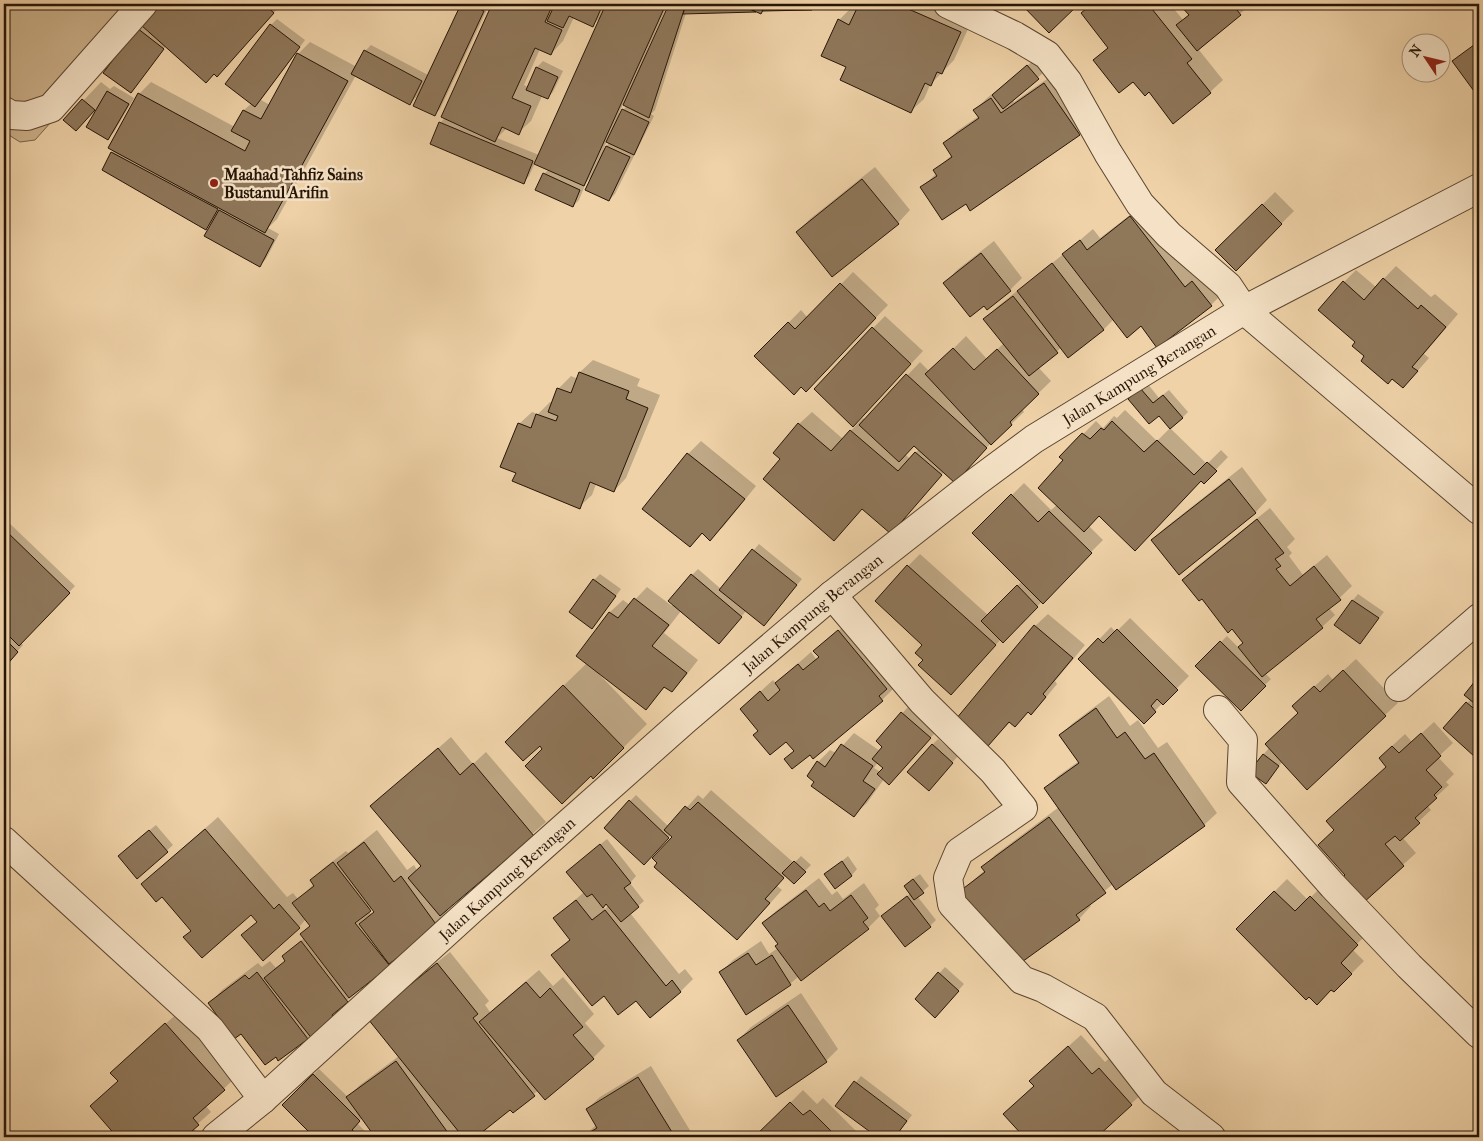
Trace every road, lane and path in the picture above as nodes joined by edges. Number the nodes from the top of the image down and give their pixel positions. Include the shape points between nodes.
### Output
1 (143, 4) edge
2 (948, 4) edge
3 (4, 111) edge
4 (1479, 188) edge
5 (1244, 310) junction
6 (1479, 510) edge
7 (832, 595) junction
8 (1479, 618) edge
9 (1399, 687) dead end
10 (1218, 710) dead end
11 (4, 841) edge
12 (1479, 1034) edge
13 (263, 1099) junction
14 (216, 1137) edge
15 (1211, 1137) edge

1 - 3 street via 51,108 27,116
2 - 5 street via 1015,36 1048,56 1068,82 1140,204 1228,286
4 - 5 street, Jalan Kampung Berangan
5 - 6 street
5 - 7 street, Jalan Kampung Berangan via 1034,439
7 - 13 street, Jalan Kampung Berangan via 572,819
7 - 15 street via 922,701 993,771 1023,808 959,852 948,878 952,904 1022,980 1095,1017 1154,1093
8 - 9 street
10 - 12 street via 1243,740 1240,782 1333,886
11 - 13 street via 210,1029
13 - 14 street, Jalan Kampung Berangan

